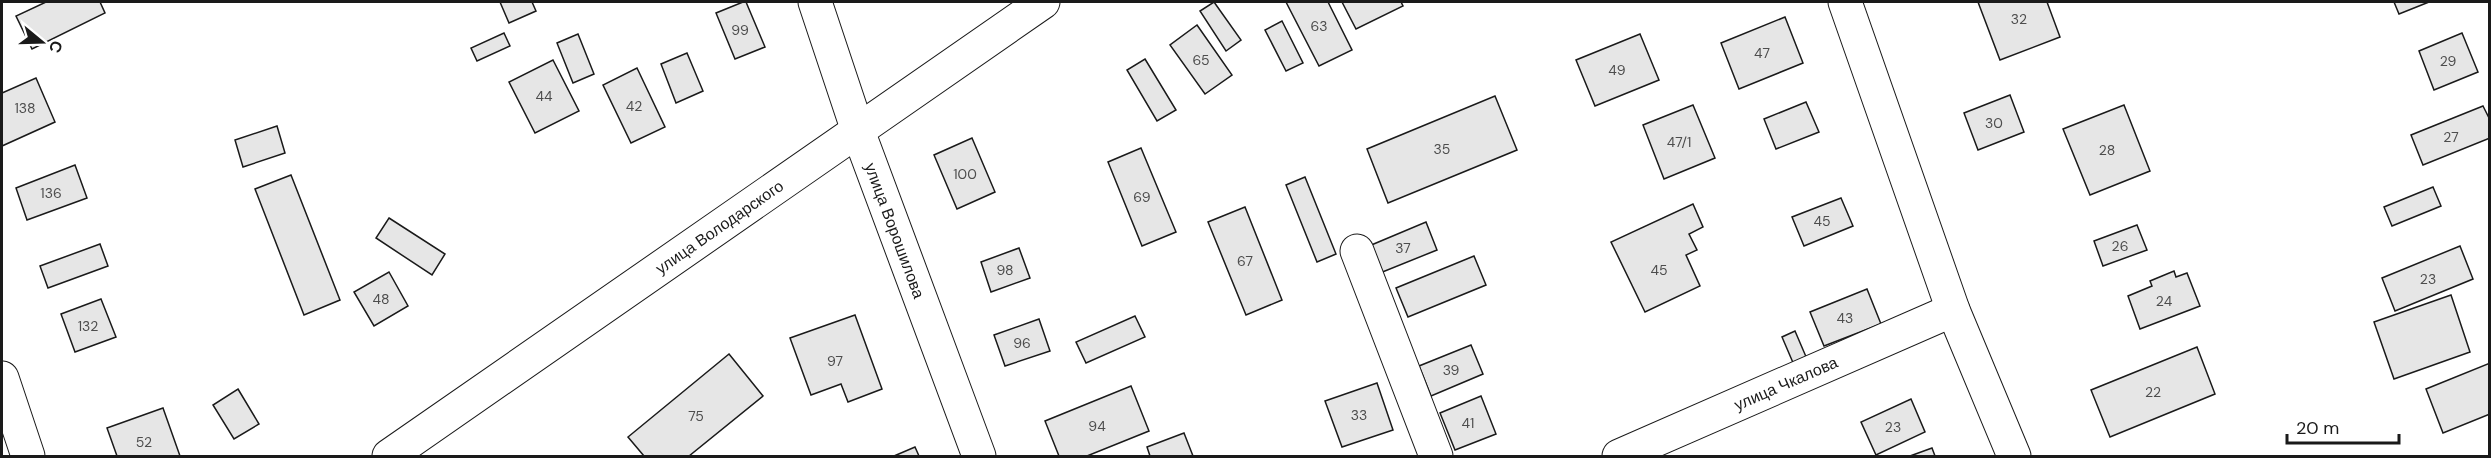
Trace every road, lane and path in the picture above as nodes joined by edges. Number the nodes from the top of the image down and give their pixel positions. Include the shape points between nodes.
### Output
1 (814, 2) edge
2 (1043, 2) edge
3 (1845, 2) edge
4 (858, 130) junction
5 (1357, 251) dead end
6 (1953, 310) junction
7 (2, 378) edge
8 (395, 455) edge
9 (28, 456) edge
10 (979, 456) edge
11 (1436, 456) edge
12 (1619, 456) edge
13 (2014, 456) edge

1 - 4 street, улица Ворошилова
2 - 4 street, улица Володарского
3 - 6 street
4 - 8 street, улица Володарского
4 - 10 street, улица Ворошилова
5 - 11 street
6 - 12 street, улица Чкалова
6 - 13 street
7 - 9 street

